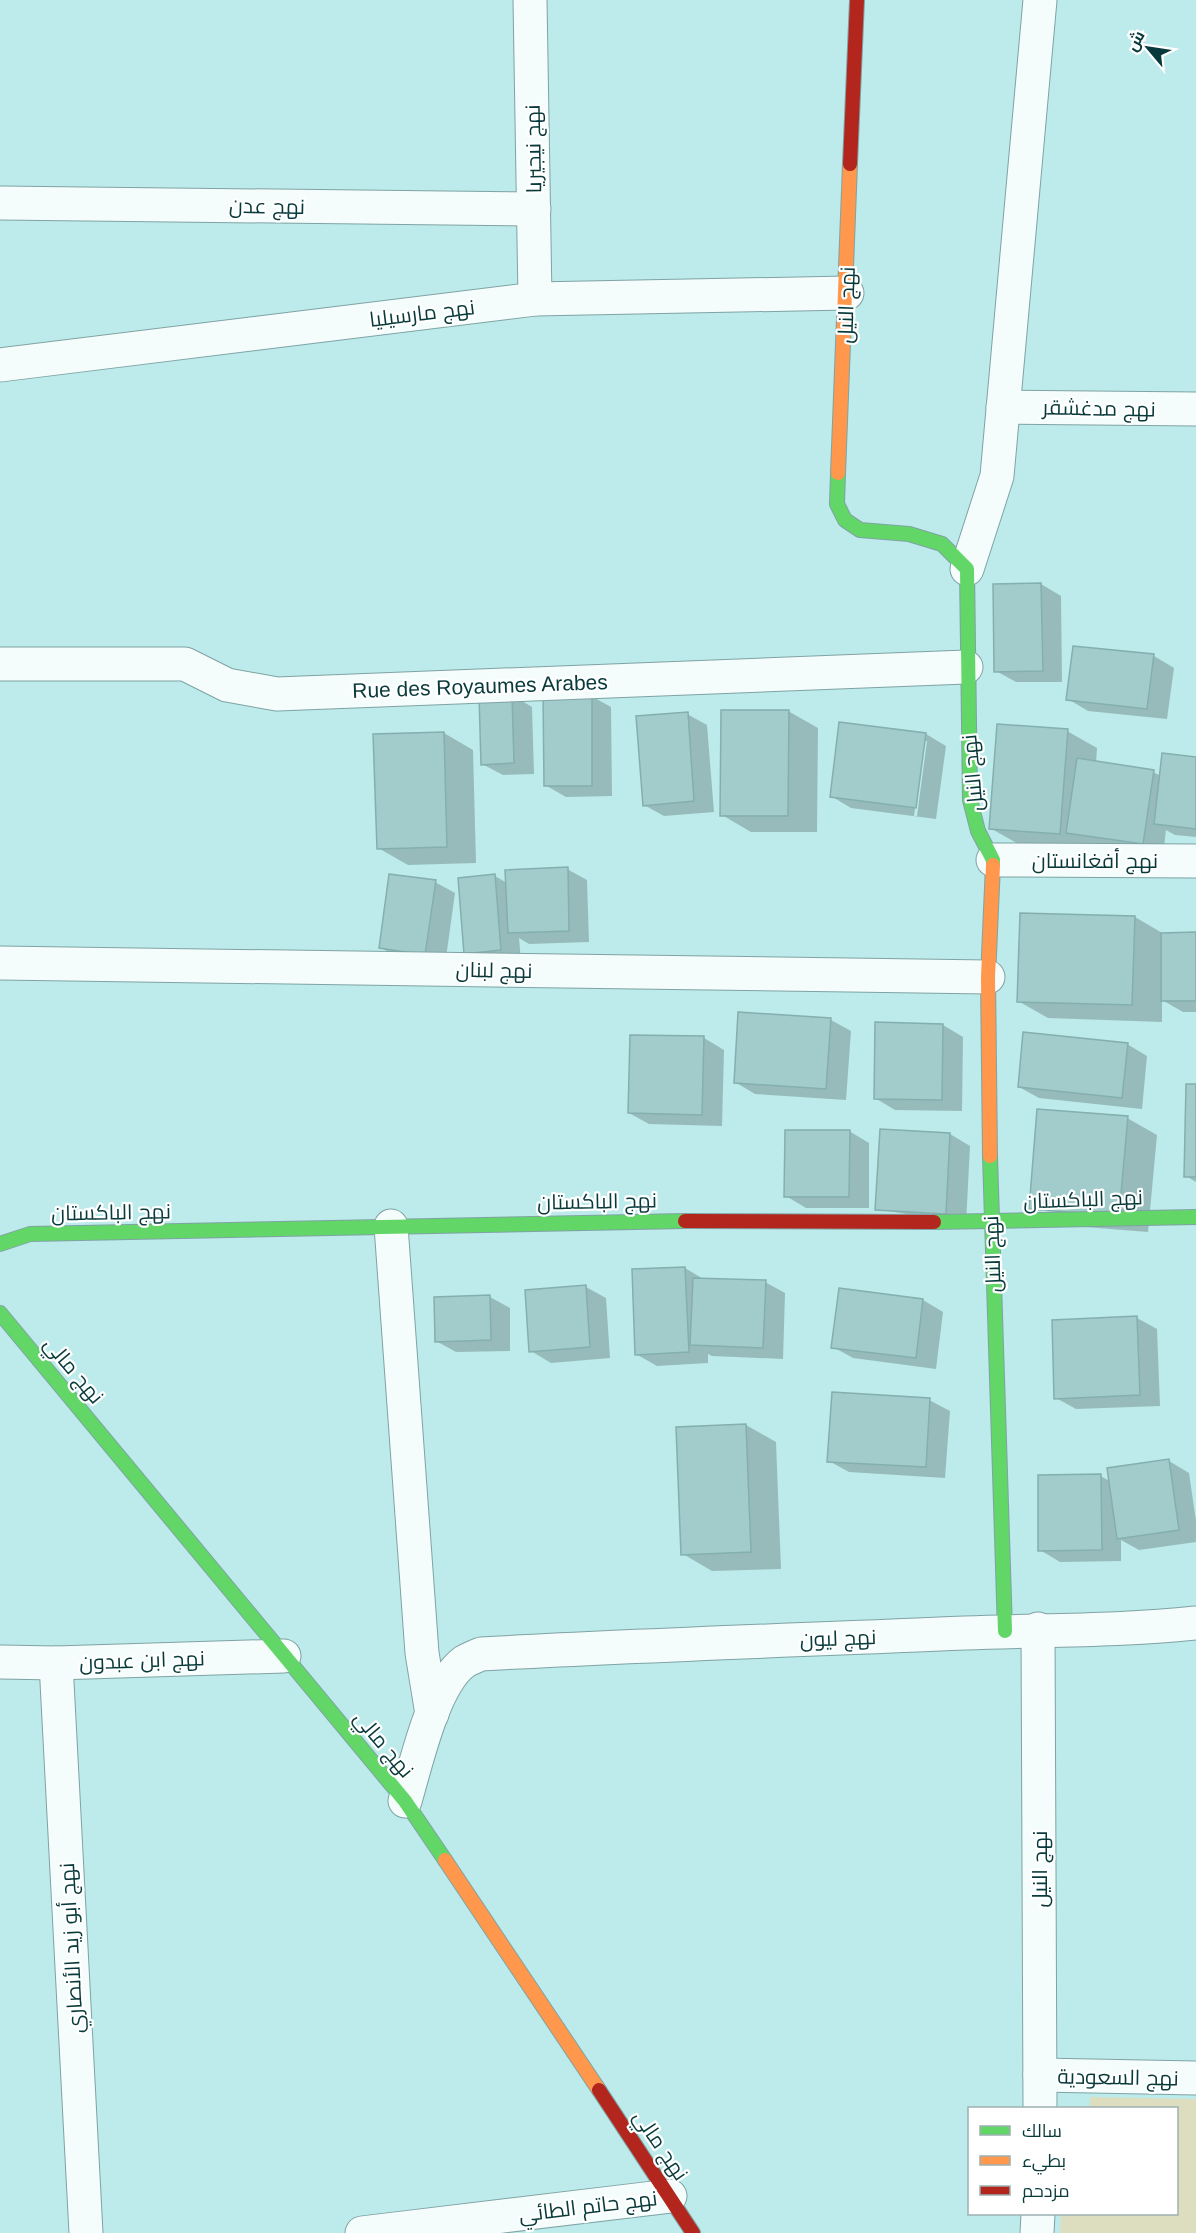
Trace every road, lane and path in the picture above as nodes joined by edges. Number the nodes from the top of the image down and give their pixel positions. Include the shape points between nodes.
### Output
1 (530, 0) edge
2 (857, 0) edge
3 (1040, 0) edge
4 (0, 203) edge
5 (534, 209) junction
6 (847, 293) junction
7 (535, 299) junction
8 (0, 365) edge
9 (1003, 407) junction
10 (1196, 409) edge
11 (967, 569) junction
12 (0, 664) edge
13 (966, 667) junction
14 (993, 860) junction
15 (1196, 861) edge
16 (0, 963) edge
17 (988, 976) junction
18 (1196, 1217) edge
19 (991, 1222) junction
20 (391, 1226) junction
21 (0, 1244) edge
22 (0, 1313) edge
23 (1196, 1623) edge
24 (1038, 1629) junction
25 (1005, 1631) junction
26 (284, 1656) junction
27 (0, 1662) edge
28 (56, 1663) junction
29 (432, 1714) junction
30 (405, 1801) junction
31 (1040, 2075) junction
32 (1196, 2078) edge
33 (1040, 2107) edge
34 (670, 2196) junction
35 (1038, 2215) edge
36 (87, 2233) edge
37 (362, 2233) edge
38 (693, 2233) edge
39 (1037, 2233) edge

1 - 5 street, نهج نيجيريا
2 - 6 street, نهج النيل
3 - 9 street
4 - 5 street, نهج عدن
5 - 7 street, نهج نيجيريا
6 - 7 street, نهج مارسيليا
6 - 11 street, نهج النيل via 837,504 845,520 860,530 909,534 942,544
7 - 8 street, نهج مارسيليا
9 - 10 street, نهج مدغشقر
9 - 11 street via 997,476
11 - 13 street, نهج النيل
12 - 13 street, Rue des Royaumes Arabes via 185,664 227,685 277,694
13 - 14 street, نهج النيل via 970,800 978,831
14 - 15 street, نهج أفغانستان
14 - 17 street, نهج النيل
16 - 17 street, نهج لبنان
17 - 19 street, نهج النيل
18 - 19 street, نهج الباكستان
19 - 20 street, نهج الباكستان
19 - 25 street, نهج النيل
20 - 21 street, نهج الباكستان via 30,1234
20 - 29 street via 422,1653
22 - 26 street, نهج مالي
23 - 24 street, نهج ليون via 1154,1628
24 - 25 street, نهج ليون
24 - 31 street, نهج النيل
25 - 29 street, نهج ليون via 481,1654 464,1662 451,1676
26 - 28 street, نهج ابن عبدون
26 - 30 street, نهج مالي
27 - 28 street, نهج ابن عبدون
28 - 36 street, نهج أبو زيد الأنصاري
29 - 30 street
30 - 34 street, نهج مالي
31 - 32 street, نهج السعودية
31 - 33 street, نهج النيل
34 - 37 street, نهج حاتم الطائي
34 - 38 street, نهج مالي
35 - 39 street

